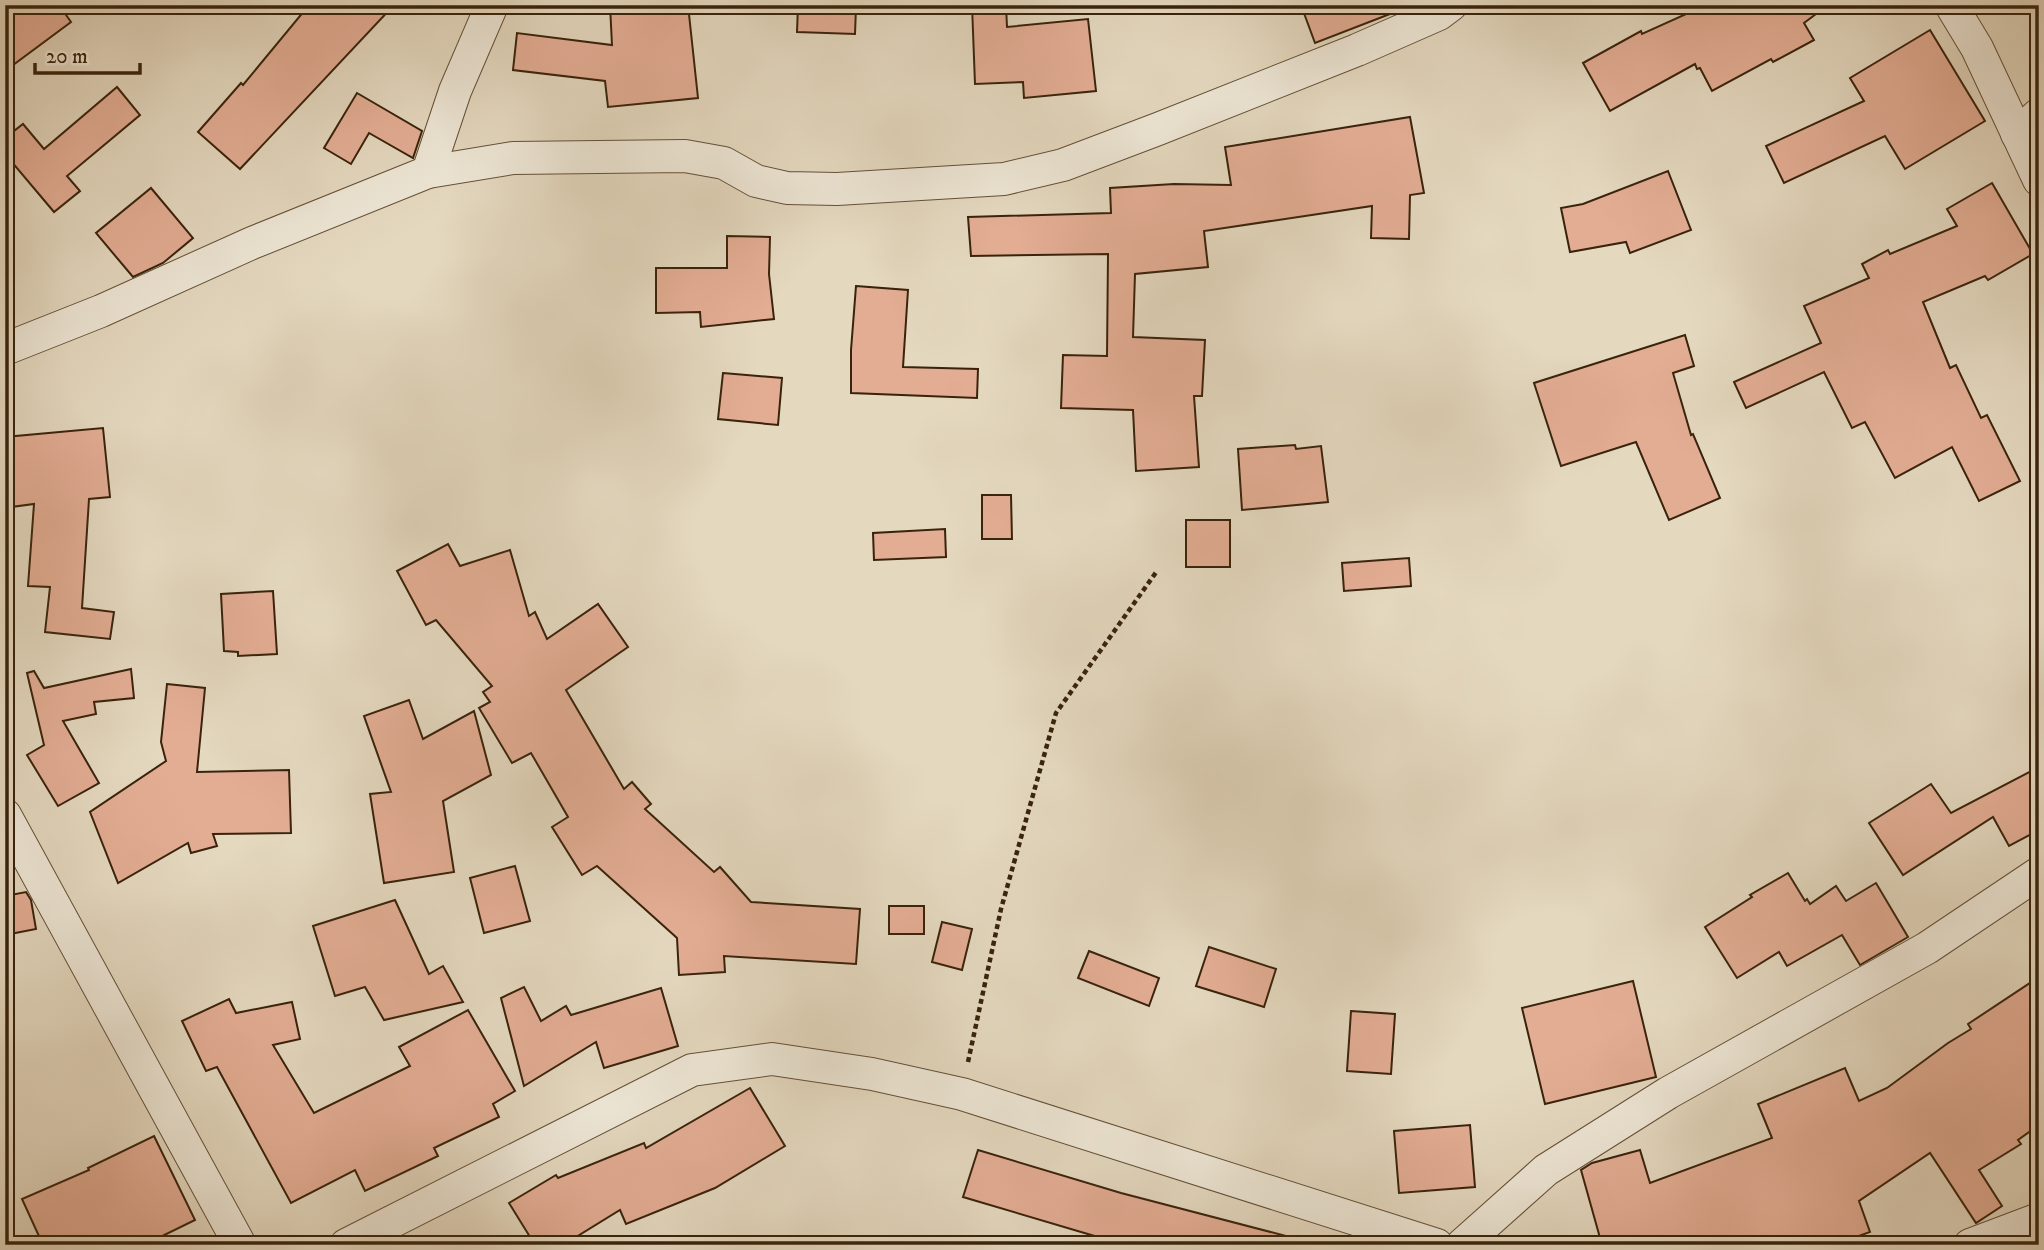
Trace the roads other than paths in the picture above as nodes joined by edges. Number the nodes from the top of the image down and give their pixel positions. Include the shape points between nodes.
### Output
1 (492, 5) edge
2 (1451, 5) edge
3 (1951, 5) edge
4 (2028, 124) edge
5 (428, 172) junction
6 (2039, 180) edge
7 (5, 349) edge
8 (5, 815) edge
9 (2039, 873) edge
10 (2039, 1219) edge
11 (240, 1245) edge
12 (346, 1245) edge
13 (1437, 1245) edge
14 (1462, 1245) edge
15 (1970, 1245) edge

1 - 5 street
2 - 5 street via 1357,50 1158,129 1063,165 1004,179 787,188 756,181 724,163 685,156 513,158
3 - 4 street
4 - 6 street
5 - 7 street
8 - 11 street
9 - 14 street via 1927,948 1668,1093 1546,1170
10 - 15 street
12 - 13 street via 692,1070 772,1059 962,1094

